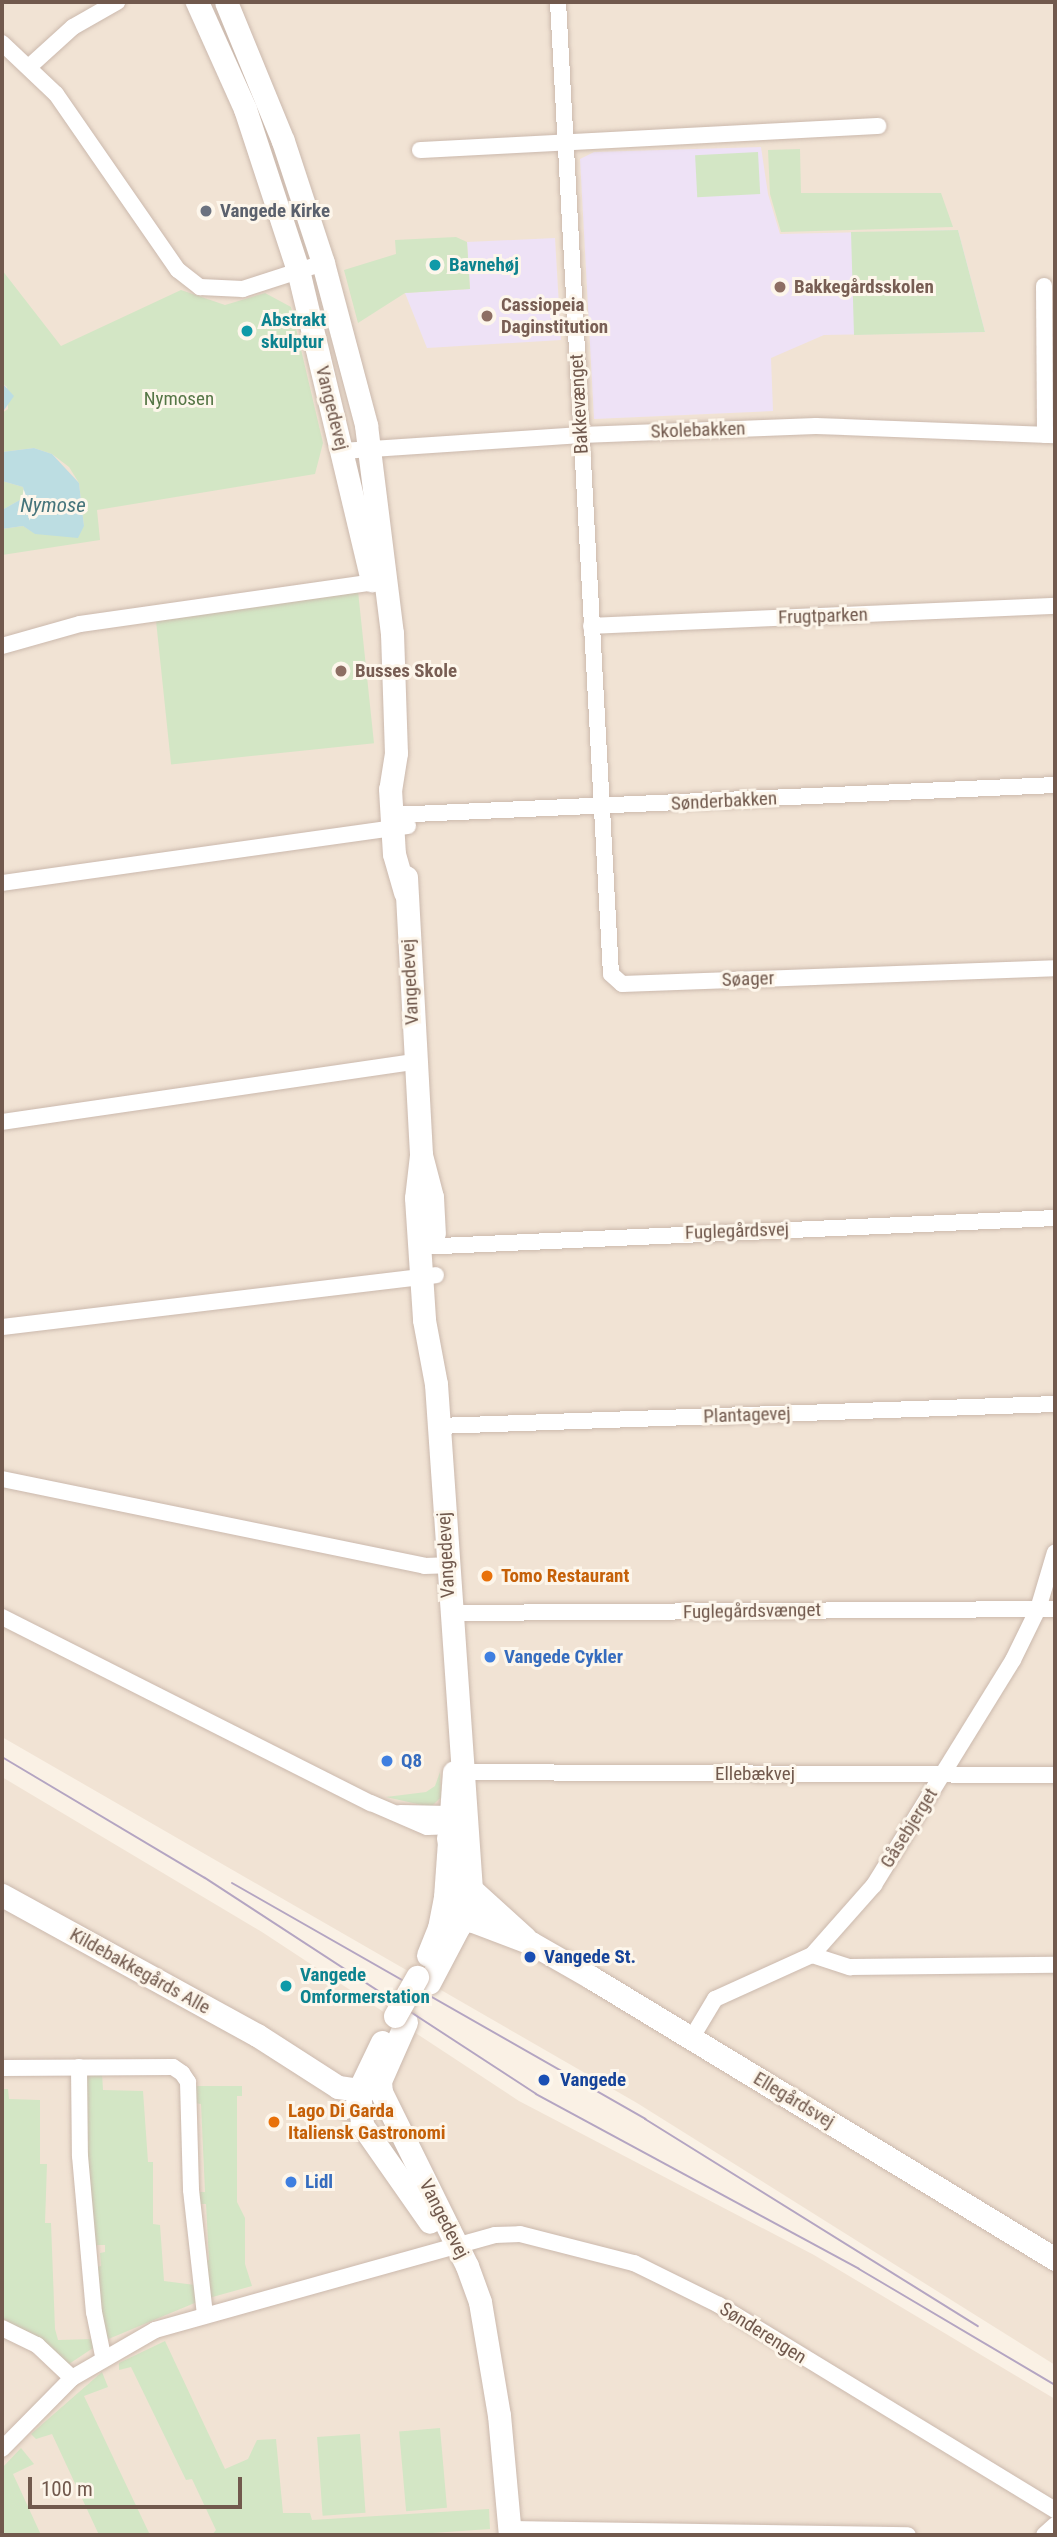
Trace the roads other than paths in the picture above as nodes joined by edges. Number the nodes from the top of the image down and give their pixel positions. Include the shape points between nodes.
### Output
1 (117, 2) edge
2 (197, 2) edge
3 (226, 2) edge
4 (558, 2) edge
5 (2, 43) edge
6 (30, 66) junction
7 (878, 126) dead end
8 (564, 143) junction
9 (420, 150) dead end
10 (323, 263) junction
11 (298, 270) junction
12 (1044, 286) dead end
13 (581, 435) junction
14 (1050, 435) edge
15 (370, 449) junction
16 (342, 451) junction
17 (379, 581) junction
18 (1055, 606) edge
19 (591, 626) junction
20 (2, 646) edge
21 (1055, 785) edge
22 (601, 807) junction
23 (400, 821) junction
24 (2, 883) edge
25 (1055, 968) edge
26 (415, 1062) junction
27 (2, 1122) edge
28 (1055, 1217) edge
29 (427, 1246) junction
30 (428, 1276) junction
31 (2, 1327) edge
32 (1055, 1404) edge
33 (438, 1426) junction
34 (2, 1479) edge
35 (1055, 1552) edge
36 (447, 1565) junction
37 (1038, 1609) junction
38 (1055, 1609) edge
39 (450, 1613) junction
40 (2, 1617) edge
41 (458, 1765) junction
42 (942, 1775) junction
43 (1055, 1775) edge
44 (454, 1826) junction
45 (471, 1889) junction
46 (2, 1895) edge
47 (464, 1913) junction
48 (487, 1917) junction
49 (439, 1928) junction
50 (531, 1943) junction
51 (812, 1955) junction
52 (1055, 1965) edge
53 (426, 1980) junction
54 (691, 2039) junction
55 (79, 2067) junction
56 (2, 2068) edge
57 (354, 2096) junction
58 (430, 2193) junction
59 (452, 2248) junction
60 (1055, 2259) edge
61 (205, 2314) junction
62 (2, 2328) edge
63 (103, 2357) junction
64 (72, 2378) junction
65 (2, 2449) edge
66 (1055, 2510) edge
67 (1055, 2525) edge
68 (510, 2532) edge
69 (908, 2535) edge
70 (1044, 2535) edge

1 - 6 street via 73,27
2 - 11 street, Vangedevej via 245,109
3 - 10 street, Vangedevej via 283,141
4 - 8 street, Bakkevænget
5 - 6 street
6 - 11 street via 76,121 178,270 201,286 221,291 243,289
7 - 8 street
8 - 9 street
8 - 13 street, Bakkevænget
10 - 11 street
10 - 15 street, Vangedevej
11 - 16 street, Vangedevej
12 - 14 street
13 - 14 street, Skolebakken via 816,426
13 - 15 street, Skolebakken
13 - 19 street, Bakkevænget
15 - 16 street, Skolebakken
15 - 17 street, Vangedevej
16 - 17 street, Vangedevej
17 - 20 street via 80,624
17 - 23 street, Vangedevej via 390,663
18 - 19 street, Frugtparken
19 - 22 street, Bakkevænget
21 - 22 street, Sønderbakken
22 - 23 street, Sønderbakken
22 - 25 street, Søager via 611,974 622,984
23 - 24 street, Sønderbakken
23 - 26 street, Vangedevej
26 - 27 street
26 - 29 street, Vangedevej via 421,1155 416,1198
28 - 29 street, Fuglegårdsvej
29 - 30 street, Vangedevej
30 - 31 street
30 - 33 street, Vangedevej via 424,1320 434,1360
32 - 33 street, Plantagevej
33 - 36 street, Vangedevej
34 - 36 street via 424,1566
35 - 37 street, Gåsebjerget
36 - 39 street, Vangedevej
37 - 38 street, Fuglegårdsvænget
37 - 39 street, Fuglegårdsvænget
37 - 42 street, Gåsebjerget via 1013,1660
39 - 41 street, Vangedevej
40 - 44 street via 398,1814 427,1827
41 - 42 street, Ellebækvej
41 - 44 street, Vangedevej
42 - 43 street, Ellebækvej
42 - 51 street, Gåsebjerget via 874,1885
44 - 45 street, Vangedevej
44 - 47 street
44 - 49 street, Vangedevej
45 - 47 street, Vangedevej
45 - 48 street
46 - 57 street, Kildebakkegårds Alle via 278,2047
47 - 48 street
47 - 49 street
47 - 50 street via 492,1918
47 - 53 street, Vangedevej
48 - 50 street, Ellegårdsvej
48 - 53 street
49 - 53 street, Vangedevej
50 - 54 street, Ellegårdsvej
51 - 52 street via 850,1967
51 - 54 street, Gåsebjerget via 715,1999
53 - 57 street, Vangedevej, bridge
54 - 60 street, Ellegårdsvej
55 - 56 street
55 - 61 street via 173,2067 188,2082 191,2190
55 - 63 street via 82,2182 94,2312
57 - 58 street, Vangedevej
57 - 58 street
57 - 59 street, Vangedevej
58 - 59 street, Vangedevej
59 - 61 street, Sønderengen
59 - 66 street, Sønderengen via 520,2234 634,2263 719,2305
59 - 68 street, Vangedevej via 489,2363
61 - 63 street, Sønderengen via 155,2330
62 - 64 street via 46,2351
63 - 64 street, Sønderengen
64 - 65 street, Sønderengen
67 - 70 street
68 - 69 street

